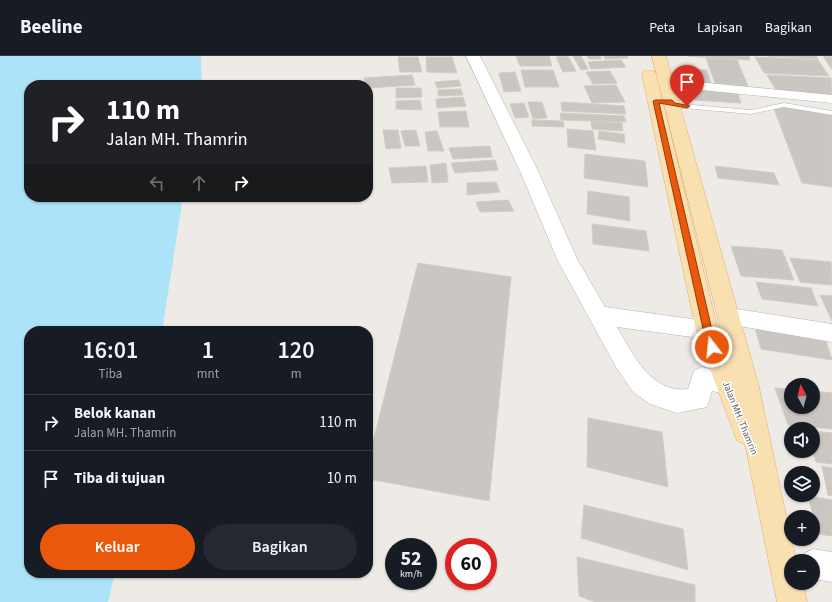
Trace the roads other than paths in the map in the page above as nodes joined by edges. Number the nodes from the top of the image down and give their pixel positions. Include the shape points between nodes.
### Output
1 (473, 56) edge
2 (645, 56) edge
3 (659, 56) edge
4 (666, 82) junction
5 (832, 99) edge
6 (667, 103) junction
7 (832, 113) edge
8 (678, 160) junction
9 (598, 315) junction
10 (730, 317) junction
11 (692, 328) dead end
12 (832, 333) edge
13 (726, 384) junction
14 (764, 477) junction
15 (786, 554) edge
16 (820, 565) edge
17 (832, 567) edge
18 (791, 590) edge
19 (792, 602) edge

1 - 9 street via 529,171 568,261
2 - 6 main road, Jalan MH. Thamrin
3 - 4 main road, Jalan MH. Thamrin
4 - 5 street
4 - 6 main road, Jalan MH. Thamrin
6 - 7 lane via 740,112 784,105
6 - 8 main road, Jalan MH. Thamrin
8 - 10 main road, Jalan MH. Thamrin
8 - 13 main road, Jalan MH. Thamrin via 707,332
9 - 11 street
9 - 13 street via 641,384 659,396 677,402 698,399 702,378
10 - 12 street
10 - 14 main road, Jalan MH. Thamrin via 747,387
13 - 14 main road, Jalan MH. Thamrin
14 - 15 main road, Jalan MH. Thamrin
16 - 17 street
18 - 19 main road, Jalan MH. Thamrin

